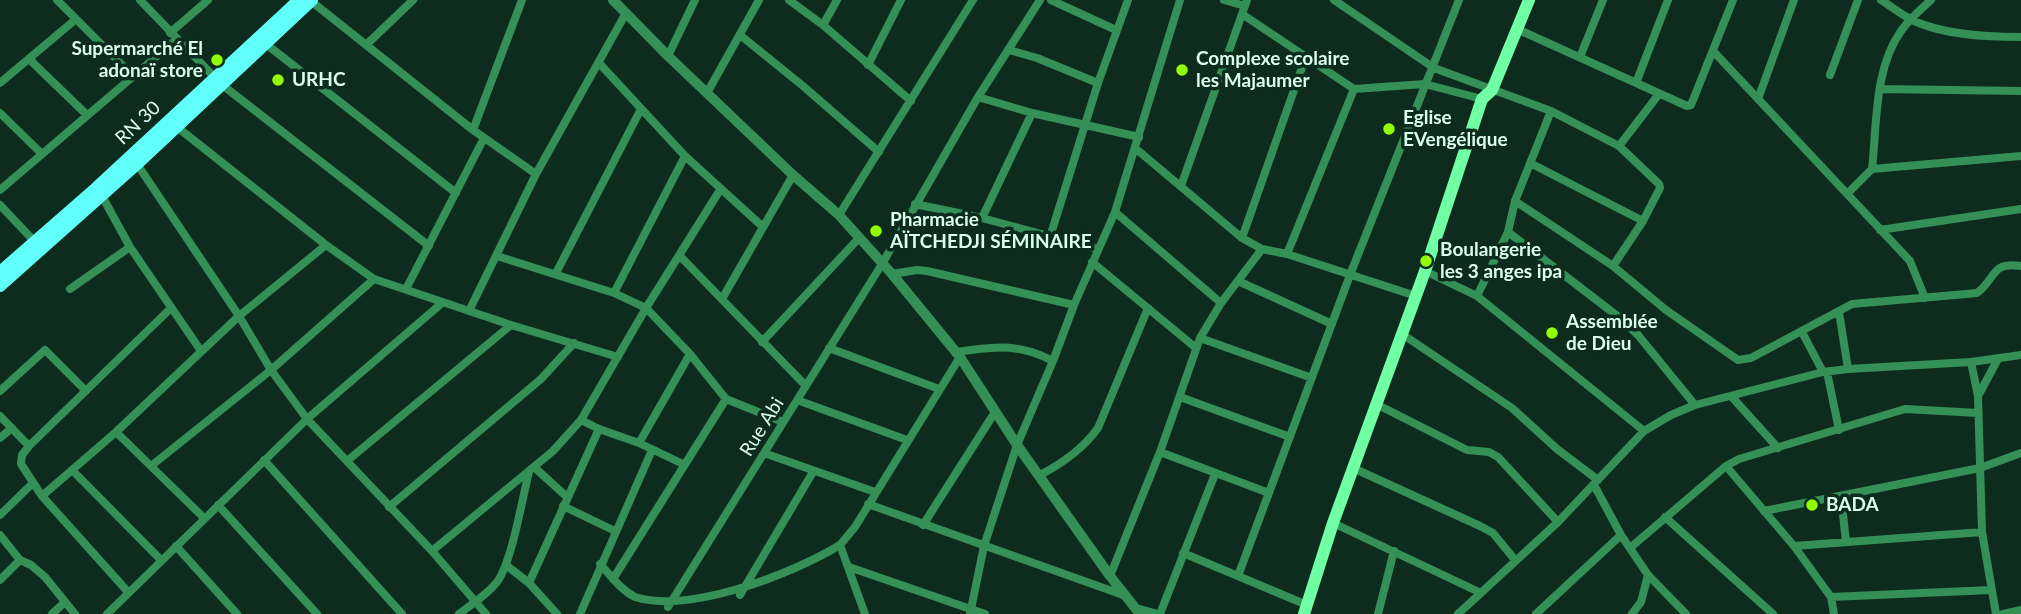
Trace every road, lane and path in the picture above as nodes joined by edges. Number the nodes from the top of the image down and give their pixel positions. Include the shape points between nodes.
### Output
1 (57, 0) edge
2 (140, 0) edge
3 (208, 0) edge
4 (307, 0) edge
5 (413, 0) edge
6 (522, 0) edge
7 (614, 0) edge
8 (695, 0) edge
9 (759, 0) edge
10 (789, 0) edge
11 (836, 0) edge
12 (901, 0) edge
13 (973, 0) edge
14 (1041, 0) edge
15 (1051, 0) edge
16 (1128, 0) edge
17 (1180, 0) edge
18 (1224, 0) edge
19 (1334, 0) edge
20 (1448, 0) edge
21 (1529, 0) edge
22 (1603, 0) edge
23 (1668, 0) edge
24 (1733, 0) edge
25 (1794, 0) edge
26 (1858, 0) edge
27 (1881, 0) edge
28 (1931, 0) edge
29 (1458, 2) edge
30 (1245, 6) edge
31 (626, 13) junction
32 (76, 19) junction
33 (1910, 19) junction
34 (823, 25) junction
35 (1517, 29) junction
36 (1116, 30) junction
37 (740, 35) junction
38 (174, 36) junction
39 (2021, 37) edge
40 (266, 44) junction
41 (366, 45) junction
42 (1009, 50) junction
43 (1714, 52) junction
44 (668, 56) junction
45 (1306, 56) junction
46 (1580, 57) junction
47 (29, 59) junction
48 (599, 63) junction
49 (868, 65) junction
50 (1434, 68) junction
51 (1830, 75) dead end
52 (133, 76) junction
53 (218, 81) junction
54 (0, 83) edge
55 (1098, 83) junction
56 (1636, 83) junction
57 (1425, 84) junction
58 (1354, 89) junction
59 (1881, 89) junction
60 (1492, 90) junction
61 (2021, 91) edge
62 (707, 93) junction
63 (1660, 94) junction
64 (978, 97) junction
65 (1482, 99) junction
66 (1758, 99) junction
67 (911, 101) junction
68 (641, 109) junction
69 (1551, 111) junction
70 (0, 113) edge
71 (1032, 113) junction
72 (87, 115) junction
73 (1086, 125) junction
74 (177, 127) junction
75 (473, 130) junction
76 (1139, 137) junction
77 (484, 138) junction
78 (1619, 146) junction
79 (1135, 148) junction
80 (879, 152) junction
81 (42, 154) junction
82 (685, 156) junction
83 (2021, 156) edge
84 (1530, 163) junction
85 (137, 164) junction
86 (1872, 169) junction
87 (536, 174) junction
88 (793, 175) junction
89 (1181, 186) junction
90 (0, 190) edge
91 (720, 190) junction
92 (456, 193) junction
93 (1847, 194) junction
94 (102, 196) junction
95 (1515, 201) junction
96 (915, 204) junction
97 (0, 205) edge
98 (2021, 209) edge
99 (1115, 212) junction
100 (839, 215) junction
101 (982, 218) junction
102 (1643, 221) junction
103 (763, 228) junction
104 (1881, 230) junction
105 (1508, 232) junction
106 (859, 237) junction
107 (1050, 237) junction
108 (1241, 238) junction
109 (34, 241) junction
110 (326, 245) junction
111 (429, 246) junction
112 (130, 247) junction
113 (1097, 249) junction
114 (1262, 249) junction
115 (1287, 254) junction
116 (679, 255) junction
117 (497, 256) junction
118 (1092, 262) junction
119 (882, 264) junction
120 (1613, 266) junction
121 (2021, 266) edge
122 (1425, 271) junction
123 (0, 272) edge
124 (556, 273) junction
125 (892, 274) junction
126 (1350, 275) junction
127 (374, 279) junction
128 (1238, 281) junction
129 (0, 286) edge
130 (70, 289) dead end
131 (406, 289) junction
132 (614, 293) junction
133 (1416, 296) junction
134 (1477, 296) junction
135 (1925, 298) junction
136 (722, 299) junction
137 (442, 303) junction
138 (1221, 303) junction
139 (1074, 305) junction
140 (646, 308) junction
141 (1148, 308) junction
142 (170, 309) junction
143 (469, 311) junction
144 (1839, 312) junction
145 (239, 316) junction
146 (1332, 324) junction
147 (511, 325) junction
148 (1801, 332) junction
149 (1402, 334) junction
150 (1200, 338) junction
151 (762, 342) junction
152 (574, 343) junction
153 (829, 348) junction
154 (1196, 348) junction
155 (201, 351) junction
156 (690, 354) junction
157 (958, 355) junction
158 (2021, 355) edge
159 (618, 357) junction
160 (1998, 359) junction
161 (1053, 361) junction
162 (1971, 362) junction
163 (1848, 369) junction
164 (271, 370) junction
165 (1825, 372) junction
166 (1312, 378) junction
167 (806, 386) junction
168 (939, 389) junction
169 (0, 391) edge
170 (86, 391) junction
171 (1731, 396) junction
172 (1978, 396) junction
173 (1180, 397) junction
174 (726, 399) junction
175 (797, 400) junction
176 (1376, 404) junction
177 (1695, 405) junction
178 (995, 412) junction
179 (1978, 413) junction
180 (0, 416) edge
181 (307, 419) junction
182 (581, 420) junction
183 (783, 422) junction
184 (12, 428) junction
185 (599, 429) junction
186 (1839, 430) junction
187 (1644, 431) junction
188 (116, 432) junction
189 (1290, 437) junction
190 (0, 438) edge
191 (907, 440) junction
192 (639, 443) junction
193 (1017, 445) junction
194 (29, 446) junction
195 (1778, 448) junction
196 (652, 450) junction
197 (1160, 452) junction
198 (764, 453) junction
199 (2021, 453) edge
200 (264, 460) junction
201 (347, 461) junction
202 (683, 464) junction
203 (151, 466) junction
204 (1726, 466) junction
205 (1353, 468) junction
206 (1980, 468) junction
207 (532, 469) junction
208 (72, 470) junction
209 (813, 472) junction
210 (1215, 474) junction
211 (1040, 475) junction
212 (1596, 482) junction
213 (33, 483) junction
214 (875, 492) junction
215 (1269, 493) junction
216 (42, 496) junction
217 (1841, 496) junction
218 (567, 497) junction
219 (868, 504) junction
220 (218, 505) junction
221 (563, 506) junction
222 (389, 508) junction
223 (1764, 511) junction
224 (0, 515) edge
225 (1665, 517) junction
226 (204, 519) junction
227 (1558, 522) junction
228 (1333, 523) junction
229 (923, 525) junction
230 (615, 531) junction
231 (1982, 532) junction
232 (0, 535) edge
233 (1621, 535) junction
234 (1846, 542) junction
235 (840, 545) junction
236 (984, 545) junction
237 (176, 546) junction
238 (1794, 546) junction
239 (1630, 548) junction
240 (432, 551) junction
241 (1394, 551) junction
242 (1183, 553) junction
243 (161, 560) junction
244 (1515, 560) junction
245 (20, 561) junction
246 (600, 564) junction
247 (506, 565) junction
248 (849, 567) junction
249 (1648, 575) junction
250 (1110, 576) junction
251 (1238, 576) junction
252 (613, 579) junction
253 (0, 580) edge
254 (529, 583) junction
255 (1992, 590) junction
256 (128, 592) junction
257 (1479, 592) junction
258 (740, 594) junction
259 (1126, 596) junction
260 (1831, 597) junction
261 (65, 602) junction
262 (475, 602) junction
263 (668, 607) junction
264 (1305, 610) edge
265 (2021, 610) edge
266 (1138, 611) edge
267 (971, 612) edge
268 (52, 614) edge
269 (75, 614) edge
270 (107, 614) edge
271 (237, 614) edge
272 (317, 614) edge
273 (402, 614) edge
274 (459, 614) edge
275 (486, 614) edge
276 (557, 614) edge
277 (580, 614) edge
278 (865, 614) edge
279 (985, 614) edge
280 (1159, 614) edge
281 (1378, 614) edge
282 (1458, 614) edge
283 (1536, 614) edge
284 (1632, 614) edge
285 (1686, 614) edge
286 (1773, 614) edge
287 (1834, 614) edge
288 (1996, 614) edge
289 (2003, 614) edge

1 - 32 street
2 - 38 street
3 - 38 street
4 - 40 main road, RN 30
4 - 41 street
4 - 53 main road, RN 30 / RN 30
5 - 41 street
6 - 75 street
7 - 31 street
8 - 44 street
9 - 37 street
10 - 34 street
11 - 34 street
12 - 49 street
13 - 67 street
14 - 42 street, Rue Abi
15 - 36 street
16 - 36 street
17 - 76 street
18 - 30 street
19 - 50 street
20 - 29 street
21 - 35 main road
22 - 46 street
23 - 56 street
24 - 43 street
25 - 66 street
26 - 51 street
27 - 33 street
28 - 33 street
29 - 50 street
30 - 45 street
30 - 89 street
31 - 44 street
31 - 48 street
32 - 47 street
32 - 52 street
33 - 39 street via 1941,30
33 - 59 street via 1887,60
34 - 49 street
35 - 46 street
35 - 60 main road
36 - 55 street
37 - 62 street
37 - 80 street
38 - 52 street
38 - 53 street
40 - 53 main road, RN 30
40 - 92 street
41 - 75 street
42 - 55 street
42 - 64 street, Rue Abi
43 - 63 street via 1691,105
43 - 66 street
44 - 62 street
45 - 58 street
45 - 108 street
46 - 56 street
47 - 54 street
47 - 72 street
48 - 68 street
48 - 87 street
49 - 67 street
50 - 57 street
50 - 60 street
52 - 72 street
53 - 74 main road, RN 30
53 - 109 main road, RN 30 / RN 30
53 - 111 street
55 - 73 street
56 - 63 street
57 - 58 street
57 - 65 street
57 - 126 street
58 - 115 street
59 - 61 street
59 - 86 street
60 - 65 main road
60 - 69 street
62 - 88 street
63 - 78 street
64 - 71 street
64 - 96 street, Rue Abi
65 - 122 main road
66 - 93 street
67 - 80 street
68 - 82 street
68 - 124 street
69 - 78 street
69 - 84 street
70 - 81 street
71 - 73 street
71 - 101 street
72 - 81 street
73 - 76 street
73 - 107 street
74 - 85 main road, RN 30
74 - 110 street
75 - 77 street
76 - 79 street
77 - 87 street
77 - 92 street
78 - 102 street via 1660,186
79 - 89 street
79 - 99 street
80 - 100 street
81 - 90 street
82 - 91 street
82 - 132 street
83 - 86 street
84 - 95 street
84 - 102 street
85 - 94 main road, RN 30
85 - 145 street
86 - 93 street
87 - 117 street
88 - 100 street
88 - 103 street
89 - 108 street
91 - 103 street
91 - 116 street
92 - 111 street
93 - 104 street
94 - 112 street
94 - 129 main road, RN 30
95 - 105 street
95 - 120 street
96 - 101 street
96 - 119 street, Rue Abi
97 - 109 street
98 - 104 street
99 - 113 street
99 - 138 street
100 - 106 street
101 - 107 street
102 - 120 street
103 - 136 street
104 - 135 street via 1913,266
105 - 134 street
105 - 177 street via 1620,318
106 - 119 street
106 - 151 street
107 - 113 street
108 - 114 street
109 - 123 main road, RN 30 / RN 30
110 - 127 street
110 - 145 street
111 - 131 street
112 - 130 street
112 - 142 street
113 - 118 street
114 - 115 street
114 - 128 street
115 - 126 street
116 - 136 street
116 - 140 street
117 - 124 street
117 - 143 street
118 - 139 street
118 - 141 street
119 - 125 street
119 - 153 street, Rue Abi
120 - 148 street via 1738,360
121 - 135 street via 2000,267 1977,293
122 - 133 main road
122 - 134 street
124 - 132 street
125 - 139 street via 927,271
125 - 157 street
126 - 133 street
126 - 146 street
127 - 131 street
127 - 164 street
128 - 138 street
128 - 146 street
131 - 137 street
132 - 140 street
133 - 149 main road
134 - 187 street
135 - 144 street via 1852,304
136 - 151 street
137 - 143 street
137 - 181 street
138 - 150 street
139 - 161 street
140 - 156 street
140 - 159 street
141 - 154 street
141 - 211 street via 1098,428 1072,455
142 - 155 street
142 - 170 street
143 - 147 street
144 - 148 street
144 - 163 street
145 - 155 street
145 - 164 street
146 - 166 street
147 - 152 street
147 - 201 street
148 - 165 street
149 - 176 main road
149 - 212 street via 1512,408
150 - 154 street
150 - 166 street
151 - 167 street
152 - 159 street
152 - 222 street via 541,379
153 - 167 street, Rue Abi
153 - 168 street
154 - 173 street
155 - 188 street
156 - 174 street
156 - 192 street
157 - 161 street via 1017,347
157 - 168 street
157 - 178 street
158 - 160 street
159 - 182 street
160 - 162 street
160 - 172 street
161 - 193 street
162 - 163 street
162 - 172 street
163 - 165 street
164 - 181 street
164 - 203 street
165 - 171 street
165 - 186 street
166 - 189 street
167 - 175 street, Rue Abi
168 - 191 street
169 - 170 street via 45,350
170 - 194 street
171 - 177 street
171 - 195 street
172 - 179 street
173 - 189 street
173 - 197 street
174 - 183 street
174 - 202 street
175 - 183 street, Rue Abi
175 - 191 street
176 - 205 main road
176 - 227 street via 1467,450 1498,457
177 - 187 street
178 - 193 street
178 - 229 street
179 - 186 street via 1905,409
179 - 206 street
180 - 184 street
181 - 200 street
181 - 201 street
182 - 185 street
182 - 207 street
183 - 198 street, Rue Abi
184 - 190 street
184 - 194 street
185 - 192 street
185 - 218 street
186 - 195 street
187 - 212 street
188 - 203 street
188 - 208 street
189 - 215 street
191 - 214 street
192 - 196 street
193 - 211 street
193 - 236 street
194 - 213 street via 20,461
195 - 204 street
196 - 202 street
196 - 230 street
197 - 210 street
197 - 250 street
198 - 209 street
198 - 263 street, Rue Abi
199 - 206 street
200 - 220 street
200 - 273 street
201 - 222 street
202 - 252 street
203 - 226 street
204 - 223 street
204 - 225 street
205 - 228 main road
205 - 244 street via 1487,529
206 - 217 street
206 - 231 street
207 - 218 street
207 - 240 street
207 - 247 street
208 - 216 street
208 - 243 street
209 - 214 street
209 - 258 street
210 - 215 street
210 - 242 street
211 - 250 street
212 - 227 street
212 - 233 street
213 - 216 street
213 - 224 street
214 - 219 street
215 - 251 street
216 - 256 street
217 - 223 street
217 - 234 street
218 - 221 street
219 - 229 street
219 - 235 street
220 - 226 street
220 - 272 street
221 - 230 street
221 - 254 street
222 - 240 street
223 - 238 street
225 - 239 street
225 - 286 street
226 - 237 street
227 - 244 street
228 - 241 street
228 - 264 main road
229 - 236 street
230 - 246 street
231 - 234 street
231 - 255 street
232 - 245 street
233 - 239 street
233 - 283 street
234 - 238 street
235 - 248 street
235 - 258 street via 796,572
236 - 259 street
236 - 267 street
237 - 243 street
237 - 271 street
238 - 260 street
239 - 249 street
240 - 262 street
241 - 257 street
241 - 281 street
242 - 251 street
242 - 280 street
243 - 256 street
244 - 257 street
245 - 253 street
245 - 261 street via 45,577
246 - 252 street
246 - 277 street
247 - 254 street
247 - 262 street via 498,580
248 - 267 street
248 - 278 street
249 - 284 street
249 - 285 street
250 - 259 street
251 - 264 street
252 - 263 street via 634,597
254 - 276 street
255 - 260 street
255 - 288 street
256 - 270 street
257 - 282 street
258 - 263 street
259 - 266 street
260 - 287 street
261 - 268 street
261 - 269 street
262 - 274 street
262 - 275 street
265 - 289 street
266 - 280 street
267 - 279 street

